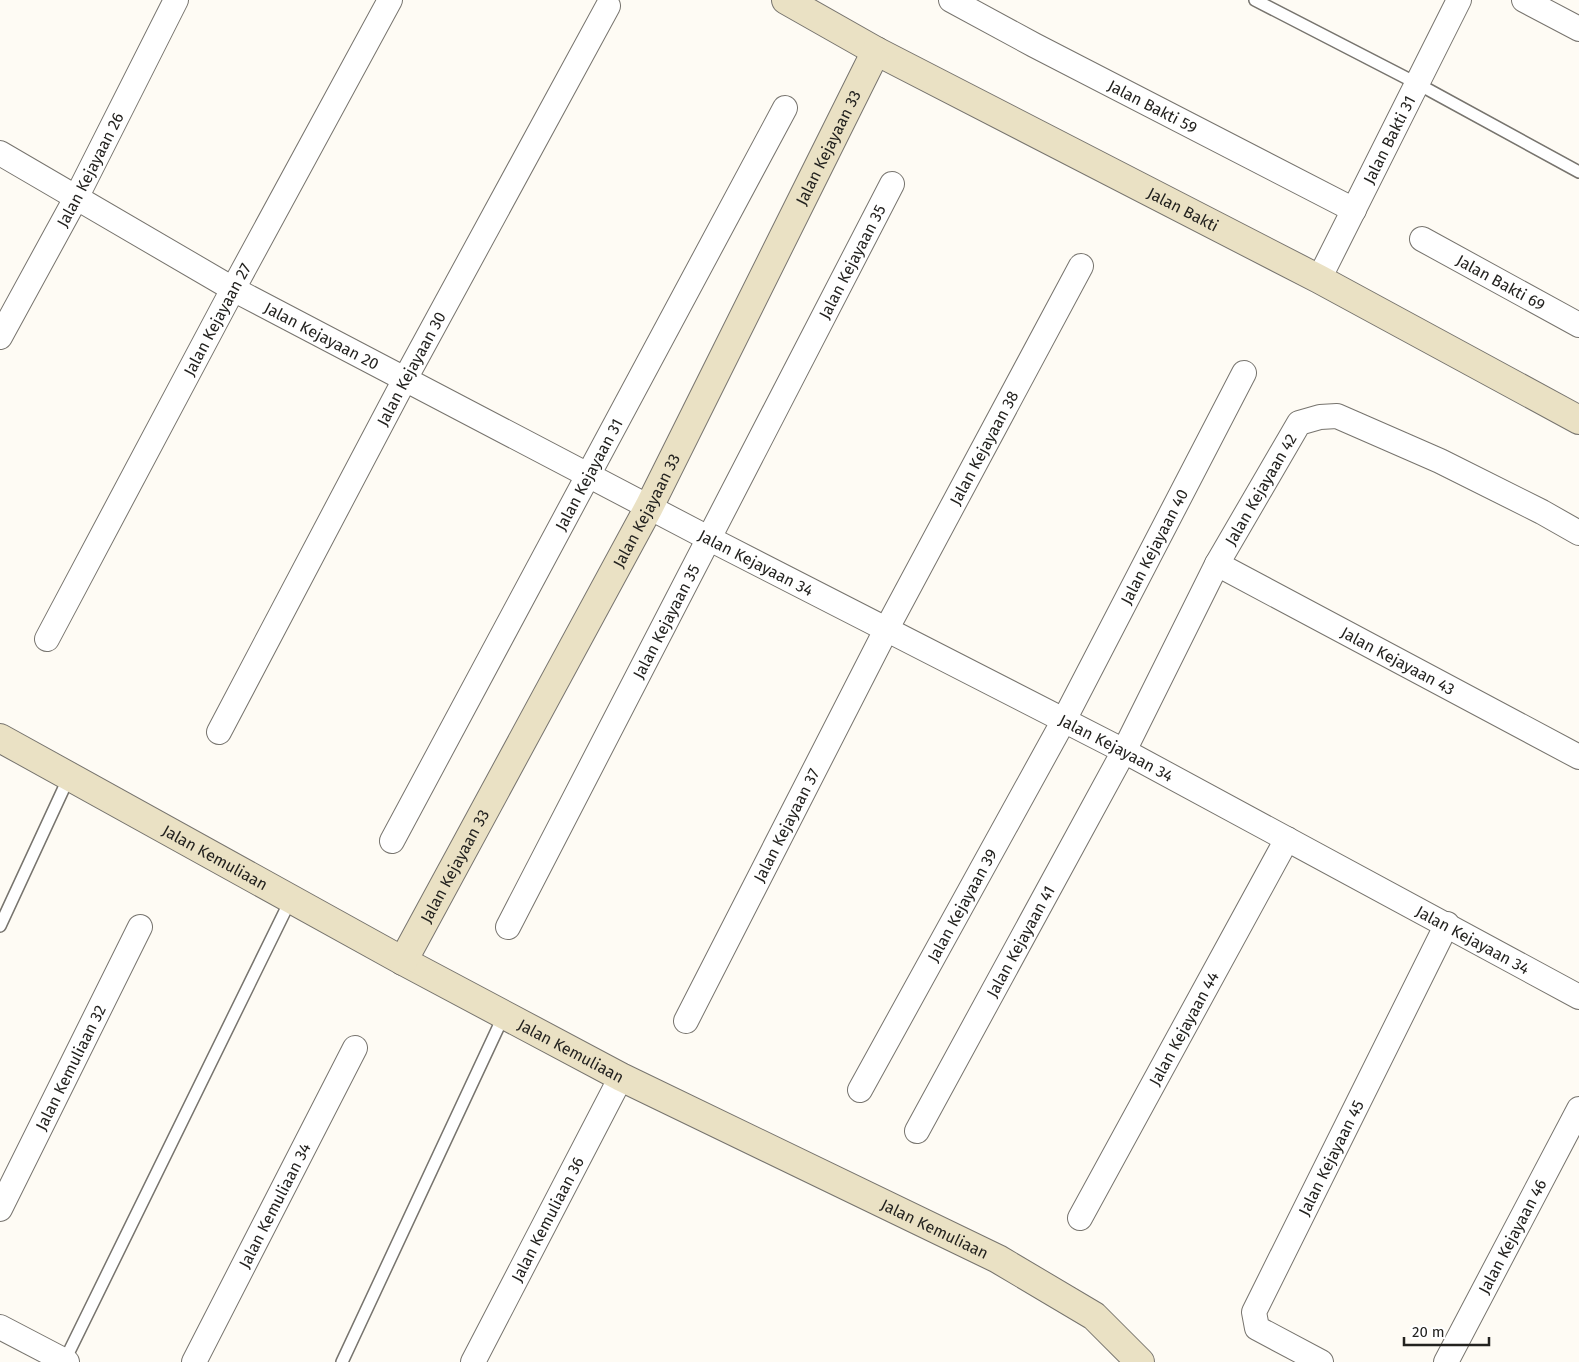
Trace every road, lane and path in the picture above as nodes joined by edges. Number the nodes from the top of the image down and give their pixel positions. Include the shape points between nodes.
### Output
1 (176, 0) edge
2 (390, 0) edge
3 (786, 0) edge
4 (951, 0) edge
5 (1255, 0) edge
6 (1460, 0) edge
7 (1524, 0) edge
8 (608, 6) dead end
9 (1579, 29) edge
10 (876, 51) junction
11 (1418, 84) junction
12 (785, 108) dead end
13 (0, 153) edge
14 (1579, 172) edge
15 (892, 184) dead end
16 (76, 198) junction
17 (1354, 210) junction
18 (1422, 239) dead end
19 (1081, 266) dead end
20 (1318, 279) junction
21 (233, 289) junction
22 (1579, 325) edge
23 (0, 337) edge
24 (1244, 373) dead end
25 (405, 379) junction
26 (1579, 420) edge
27 (589, 475) junction
28 (649, 507) junction
29 (1579, 533) edge
30 (708, 538) junction
31 (1217, 564) junction
32 (886, 630) junction
33 (47, 639) dead end
34 (1064, 720) junction
35 (219, 732) dead end
36 (0, 738) edge
37 (1124, 751) junction
38 (1579, 758) edge
39 (70, 776) junction
40 (1287, 839) junction
41 (392, 841) dead end
42 (291, 899) junction
43 (1447, 924) junction
44 (0, 926) edge
45 (140, 927) dead end
46 (508, 927) dead end
47 (403, 961) junction
48 (1579, 997) edge
49 (504, 1014) junction
50 (686, 1021) dead end
51 (356, 1048) dead end
52 (621, 1077) junction
53 (860, 1090) dead end
54 (1579, 1109) edge
55 (917, 1131) dead end
56 (0, 1209) edge
57 (1080, 1218) dead end
58 (0, 1327) edge
59 (65, 1362) edge
60 (194, 1362) edge
61 (342, 1362) edge
62 (473, 1362) edge
63 (1140, 1362) edge
64 (1321, 1362) edge
65 (1446, 1362) edge

1 - 16 street, Jalan Kejayaan 26
2 - 21 street, Jalan Kejayaan 27
3 - 10 street, Jalan Bakti
4 - 17 street, Jalan Bakti 59
5 - 11 lane
6 - 11 street, Jalan Bakti 31
7 - 9 street
8 - 25 street, Jalan Kejayaan 30
10 - 20 street, Jalan Bakti
10 - 28 street, Jalan Kejayaan 33
11 - 14 lane
11 - 17 street, Jalan Bakti 31
12 - 27 street, Jalan Kejayaan 31
13 - 16 street, Jalan Kejayaan 20
15 - 30 street, Jalan Kejayaan 35
16 - 21 street, Jalan Kejayaan 20
16 - 23 street, Jalan Kejayaan 26
17 - 20 street, Jalan Bakti 31
18 - 22 street, Jalan Bakti 69
19 - 32 street, Jalan Kejayaan 38
20 - 26 street, Jalan Bakti
21 - 25 street, Jalan Kejayaan 20
21 - 33 street, Jalan Kejayaan 27
24 - 34 street, Jalan Kejayaan 40
25 - 27 street, Jalan Kejayaan 20
25 - 35 street, Jalan Kejayaan 30
27 - 28 street, Jalan Kejayaan 20
27 - 41 street, Jalan Kejayaan 31
28 - 30 street, Jalan Kejayaan 34
28 - 47 street, Jalan Kejayaan 33
29 - 31 street, Jalan Kejayaan 42 via 1440,461 1337,416 1320,417 1299,423
30 - 32 street, Jalan Kejayaan 34
30 - 46 street, Jalan Kejayaan 35
31 - 37 street, Jalan Kejayaan 42
31 - 38 street, Jalan Kejayaan 43
32 - 34 street, Jalan Kejayaan 34
32 - 50 street, Jalan Kejayaan 37
34 - 37 street, Jalan Kejayaan 34
34 - 53 street, Jalan Kejayaan 39
36 - 39 street, Jalan Kemuliaan
37 - 40 street, Jalan Kejayaan 34
37 - 55 street, Jalan Kejayaan 41
39 - 42 street, Jalan Kemuliaan
39 - 44 lane
40 - 43 street, Jalan Kejayaan 34
40 - 57 street, Jalan Kejayaan 44
42 - 47 street, Jalan Kemuliaan
42 - 59 lane
43 - 48 street, Jalan Kejayaan 34
43 - 64 street, Jalan Kejayaan 45 via 1254,1312 1257,1328
45 - 56 street, Jalan Kemuliaan 32
47 - 49 street, Jalan Kemuliaan
49 - 52 street, Jalan Kemuliaan
49 - 61 lane
51 - 60 street, Jalan Kemuliaan 34
52 - 62 street, Jalan Kemuliaan 36
52 - 63 street, Jalan Kemuliaan via 998,1259 1094,1316
54 - 65 street, Jalan Kejayaan 46
58 - 59 street

